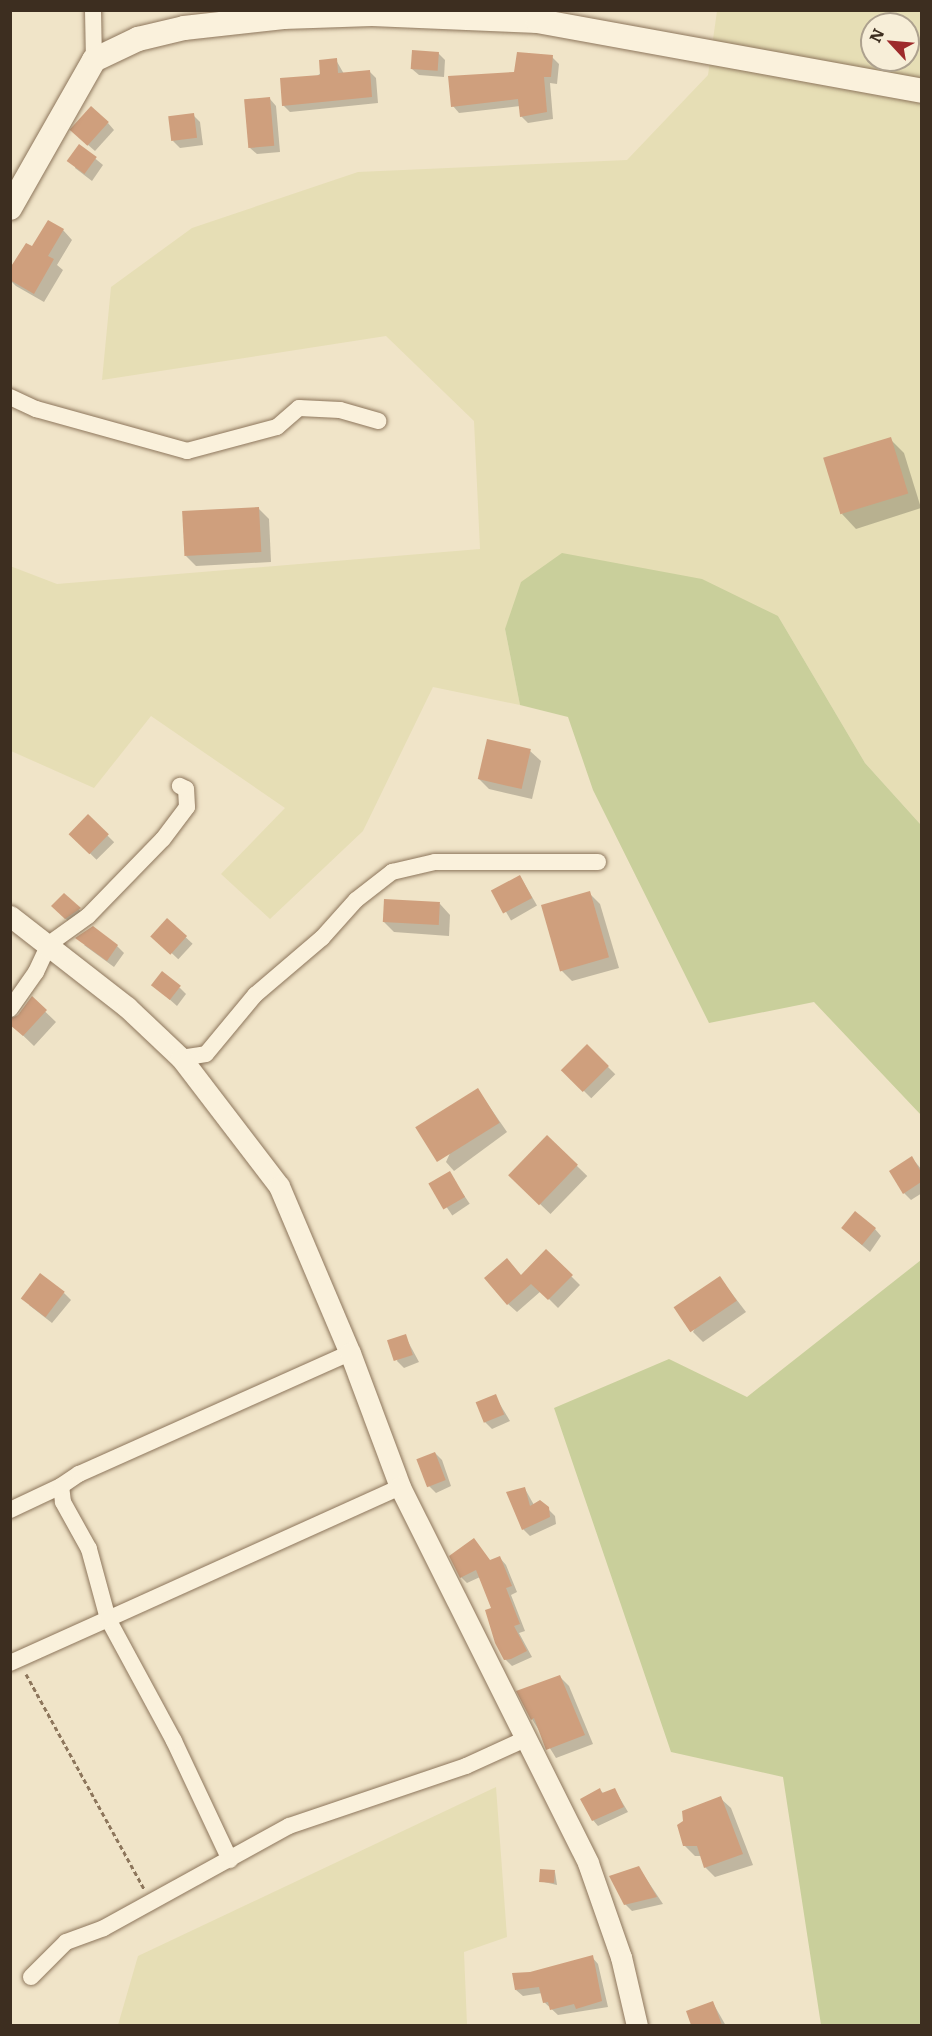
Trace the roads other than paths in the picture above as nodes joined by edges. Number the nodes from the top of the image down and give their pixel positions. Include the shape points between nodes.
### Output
1 (93, 10) edge
2 (537, 16) edge
3 (94, 60) junction
4 (921, 91) edge
5 (10, 208) edge
6 (10, 397) edge
7 (378, 421) dead end
8 (180, 786) dead end
9 (598, 862) dead end
10 (10, 916) edge
11 (49, 944) junction
12 (10, 1009) edge
13 (181, 1058) junction
14 (350, 1353) junction
15 (62, 1486) junction
16 (400, 1487) junction
17 (10, 1510) edge
18 (108, 1619) junction
19 (14, 1661) edge
20 (523, 1740) junction
21 (230, 1860) junction
22 (31, 1977) dead end
23 (638, 2025) edge

1 - 3 street
2 - 3 main road via 283,17 184,28 138,39
2 - 4 main road
3 - 5 main road
6 - 7 street via 36,409 187,451 277,427 299,408 340,410
8 - 11 street via 186,789 187,807 163,839 88,916
9 - 13 street via 435,862 392,872 356,900 322,938 255,995 206,1054
10 - 11 street
11 - 12 street via 36,972
11 - 13 street via 127,1007
13 - 14 street via 279,1186
14 - 15 street via 79,1474
14 - 16 street
15 - 17 street
15 - 18 street via 63,1502 89,1549
16 - 18 street
16 - 20 street via 472,1625
18 - 19 street
18 - 21 street via 174,1742
20 - 21 street via 466,1766 289,1826
20 - 23 street via 588,1863 621,1957
21 - 22 street via 104,1928 66,1942 45,1958

